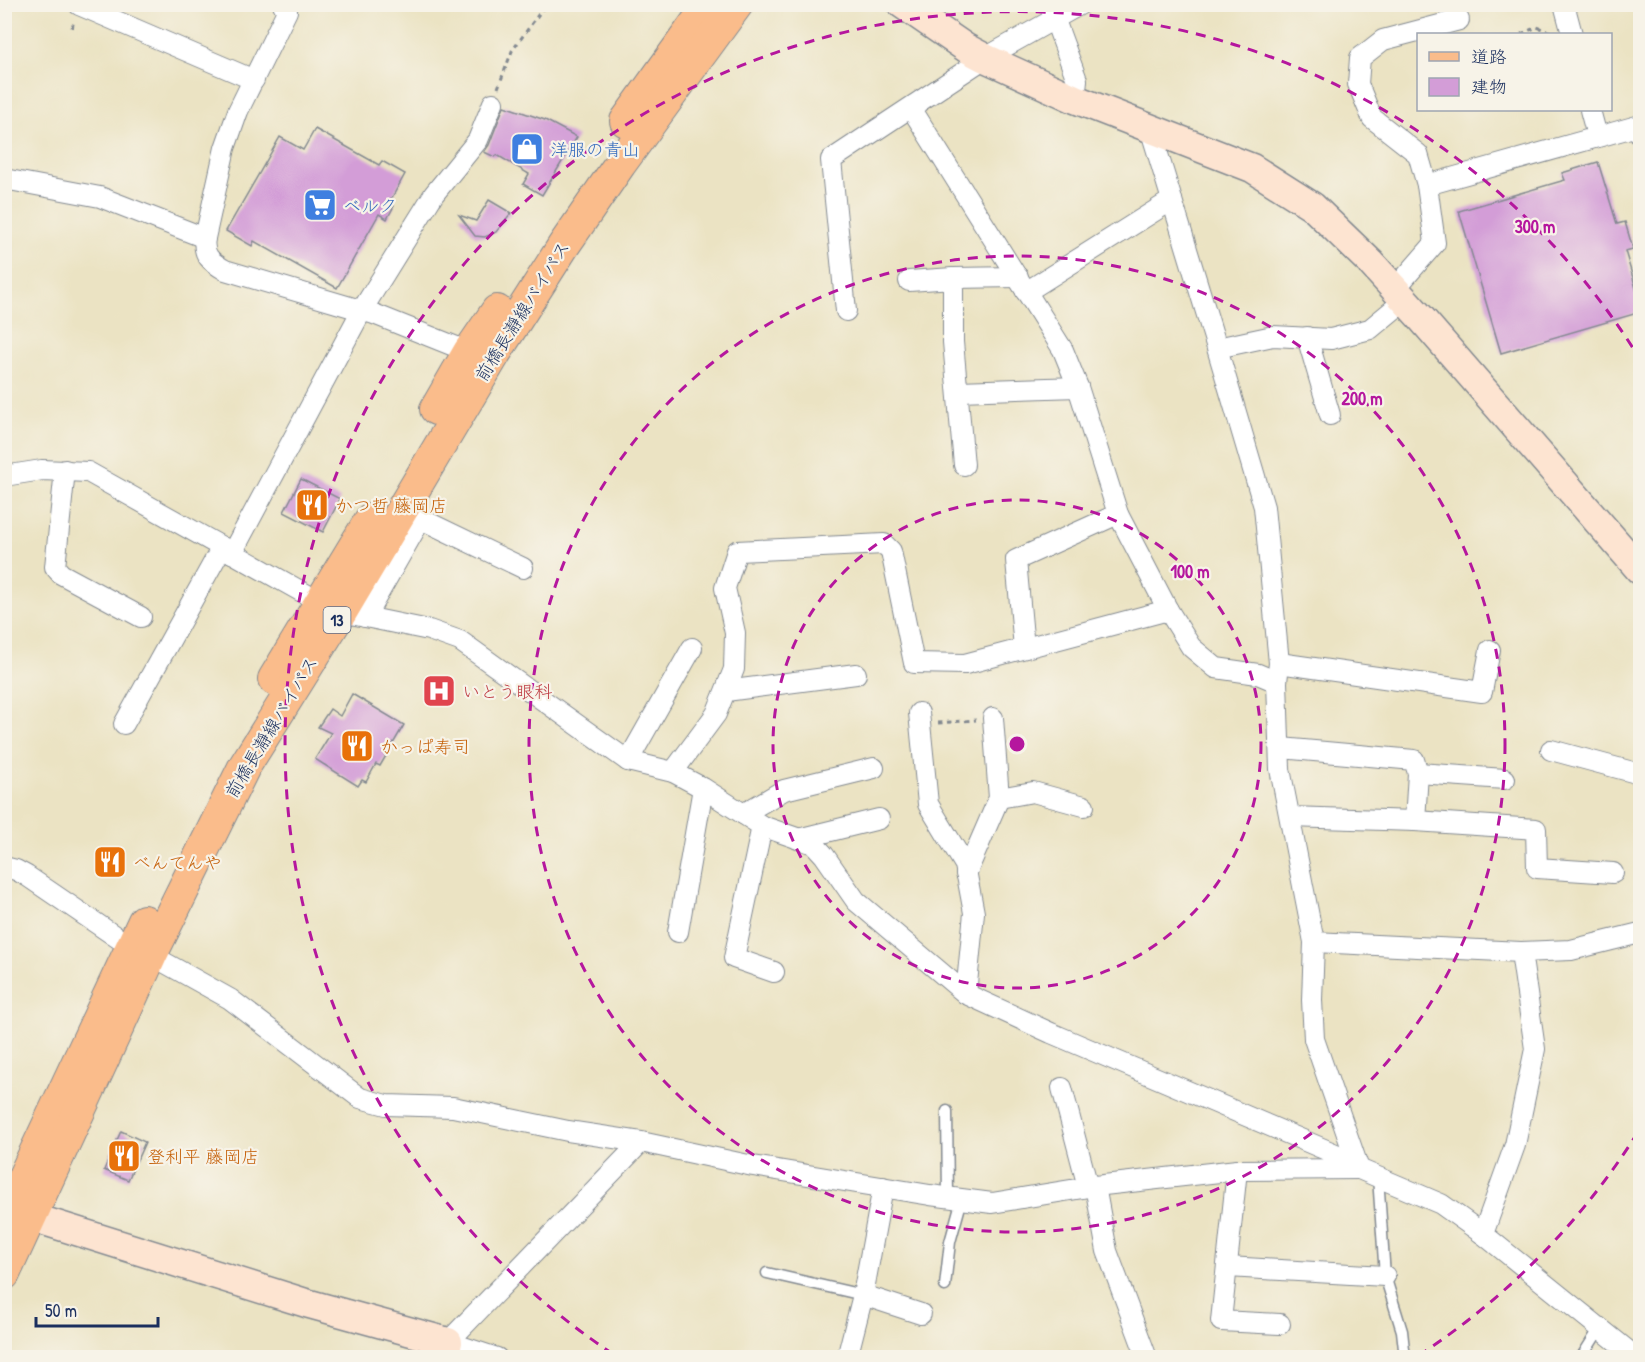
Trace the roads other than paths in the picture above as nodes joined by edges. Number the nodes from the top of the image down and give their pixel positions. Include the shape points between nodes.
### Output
1 (283, 4) edge
2 (710, 4) edge
3 (737, 4) edge
4 (902, 4) edge
5 (1081, 4) edge
6 (1564, 4) edge
7 (79, 5) edge
8 (1051, 11) edge
9 (1458, 12) edge
10 (1572, 33) edge
11 (985, 58) junction
12 (254, 80) junction
13 (1075, 99) junction
14 (493, 103) road end
15 (911, 108) junction
16 (1590, 111) edge
17 (1150, 128) junction
18 (1641, 134) edge
19 (1597, 136) junction
20 (4, 179) edge
21 (1427, 185) junction
22 (1172, 200) junction
23 (204, 238) junction
24 (953, 278) junction
25 (909, 281) dead end
26 (1022, 285) junction
27 (1400, 295) junction
28 (362, 310) junction
29 (846, 311) dead end
30 (1307, 337) junction
31 (1217, 348) junction
32 (469, 352) junction
33 (1077, 387) junction
34 (959, 391) junction
35 (1330, 415) dead end
36 (964, 465) dead end
37 (65, 470) junction
38 (4, 476) edge
39 (1118, 514) junction
40 (227, 550) junction
41 (523, 568) dead end
42 (1641, 570) edge
43 (342, 610) junction
44 (1168, 610) junction
45 (141, 617) dead end
46 (692, 648) dead end
47 (1024, 648) junction
48 (1490, 650) dead end
49 (1278, 673) junction
50 (856, 674) dead end
51 (726, 691) junction
52 (993, 718) road end
53 (919, 719) road end
54 (124, 724) dead end
55 (1281, 747) junction
56 (1551, 750) dead end
57 (628, 761) junction
58 (874, 768) dead end
59 (673, 772) junction
60 (1418, 773) junction
61 (1641, 774) edge
62 (1505, 779) dead end
63 (703, 788) junction
64 (999, 798) junction
65 (1084, 806) dead end
66 (743, 814) junction
67 (1290, 817) junction
68 (879, 819) dead end
69 (1415, 821) junction
70 (762, 826) junction
71 (798, 839) junction
72 (4, 867) edge
73 (1613, 873) dead end
74 (966, 874) junction
75 (678, 932) dead end
76 (1641, 933) edge
77 (1314, 942) junction
78 (141, 951) junction
79 (1521, 952) junction
80 (774, 972) dead end
81 (966, 994) junction
82 (1062, 1088) dead end
83 (947, 1111) dead end
84 (641, 1142) junction
85 (1359, 1169) junction
86 (1237, 1170) junction
87 (1378, 1177) junction
88 (1092, 1186) junction
89 (883, 1187) junction
90 (955, 1198) junction
91 (12, 1214) edge
92 (1483, 1234) junction
93 (1228, 1267) junction
94 (4, 1274) edge
95 (767, 1274) dead end
96 (1385, 1276) junction
97 (945, 1286) dead end
98 (863, 1295) junction
99 (921, 1314) dead end
100 (1280, 1324) dead end
101 (1600, 1328) junction
102 (448, 1342) junction
103 (497, 1358) edge
104 (847, 1358) edge
105 (1147, 1358) edge
106 (1405, 1358) edge
107 (1581, 1358) edge
108 (1637, 1358) edge

1 - 12 street via 287,11
2 - 32 main road, 前橋長瀞線バイパス / 13 via 603,153
3 - 43 main road, 前橋長瀞線バイパス / 13 via 558,255 482,374
4 - 11 street
5 - 8 street
6 - 10 street
7 - 12 street
8 - 11 street
8 - 13 street via 1077,80
9 - 21 street via 1383,40 1360,58 1358,84 1372,118 1418,154
11 - 13 street
11 - 15 street
12 - 23 street via 225,148
13 - 17 street
14 - 28 street via 478,140 434,194
15 - 26 street
15 - 29 street via 831,160
16 - 19 street
17 - 22 street
17 - 27 street via 1252,168 1312,206
18 - 19 street via 1637,126
19 - 21 street
20 - 23 street via 100,197
21 - 27 street via 1435,243
22 - 26 street
22 - 31 street
23 - 28 street via 209,260 225,270
24 - 25 street
24 - 26 street
24 - 34 street via 953,342
26 - 33 street via 1063,350
27 - 30 street via 1370,329 1331,339
27 - 42 street
28 - 32 street
28 - 40 street
30 - 31 street via 1273,336
30 - 35 street
31 - 49 street via 1264,507
32 - 43 main road, 前橋長瀞線バイパス / 13 via 402,468
33 - 34 street
33 - 39 street
34 - 36 street
37 - 38 street
37 - 40 street via 88,472
37 - 45 street via 55,567 61,574
39 - 44 street
39 - 47 street via 1016,560
40 - 43 street
40 - 54 street
41 - 43 street via 421,519
43 - 57 street via 460,641
43 - 78 main road, 前橋長瀞線バイパス / 13 via 226,759
44 - 47 street
44 - 49 street via 1191,647 1216,668
46 - 57 street
47 - 51 street via 965,664 914,663 891,551 884,544 737,551 725,588 735,633 734,669
48 - 49 street via 1482,692
49 - 55 street
50 - 51 street
51 - 59 street via 716,714
52 - 64 street
53 - 74 street via 928,804 965,865
55 - 60 street via 1414,760
55 - 67 street via 1280,769
56 - 61 street
57 - 59 street
58 - 66 street via 784,790
59 - 63 street
60 - 62 street
60 - 69 street
63 - 66 street
63 - 75 street
64 - 65 street via 1034,792
64 - 74 street
66 - 70 street
67 - 69 street
67 - 77 street
68 - 71 street
69 - 73 street via 1536,829 1537,868
70 - 71 street
70 - 80 street via 734,958
71 - 81 street via 814,844 856,901
72 - 78 street via 27,876
74 - 81 street via 974,913
76 - 79 street via 1571,950
77 - 79 street
77 - 85 street via 1314,1039
78 - 84 street via 230,999 360,1098 386,1105 453,1107
78 - 91 main road, 前橋長瀞線バイパス / 13
79 - 92 street via 1535,1049 1515,1145
81 - 85 street via 1338,1155
82 - 88 street
83 - 90 lane
84 - 89 street via 753,1166
84 - 102 street
85 - 86 street
85 - 87 street
86 - 88 street
86 - 93 street
87 - 92 street via 1441,1204
87 - 96 lane
88 - 90 street via 992,1203
88 - 105 street via 1107,1251
89 - 90 street
89 - 98 street
90 - 97 lane
91 - 94 main road, 前橋長瀞線バイパス / 13
91 - 102 street
92 - 101 street
93 - 96 street
93 - 100 street via 1221,1321
95 - 98 lane
96 - 106 lane via 1402,1332
98 - 99 street
98 - 104 street
101 - 107 lane
101 - 108 street
102 - 103 street

